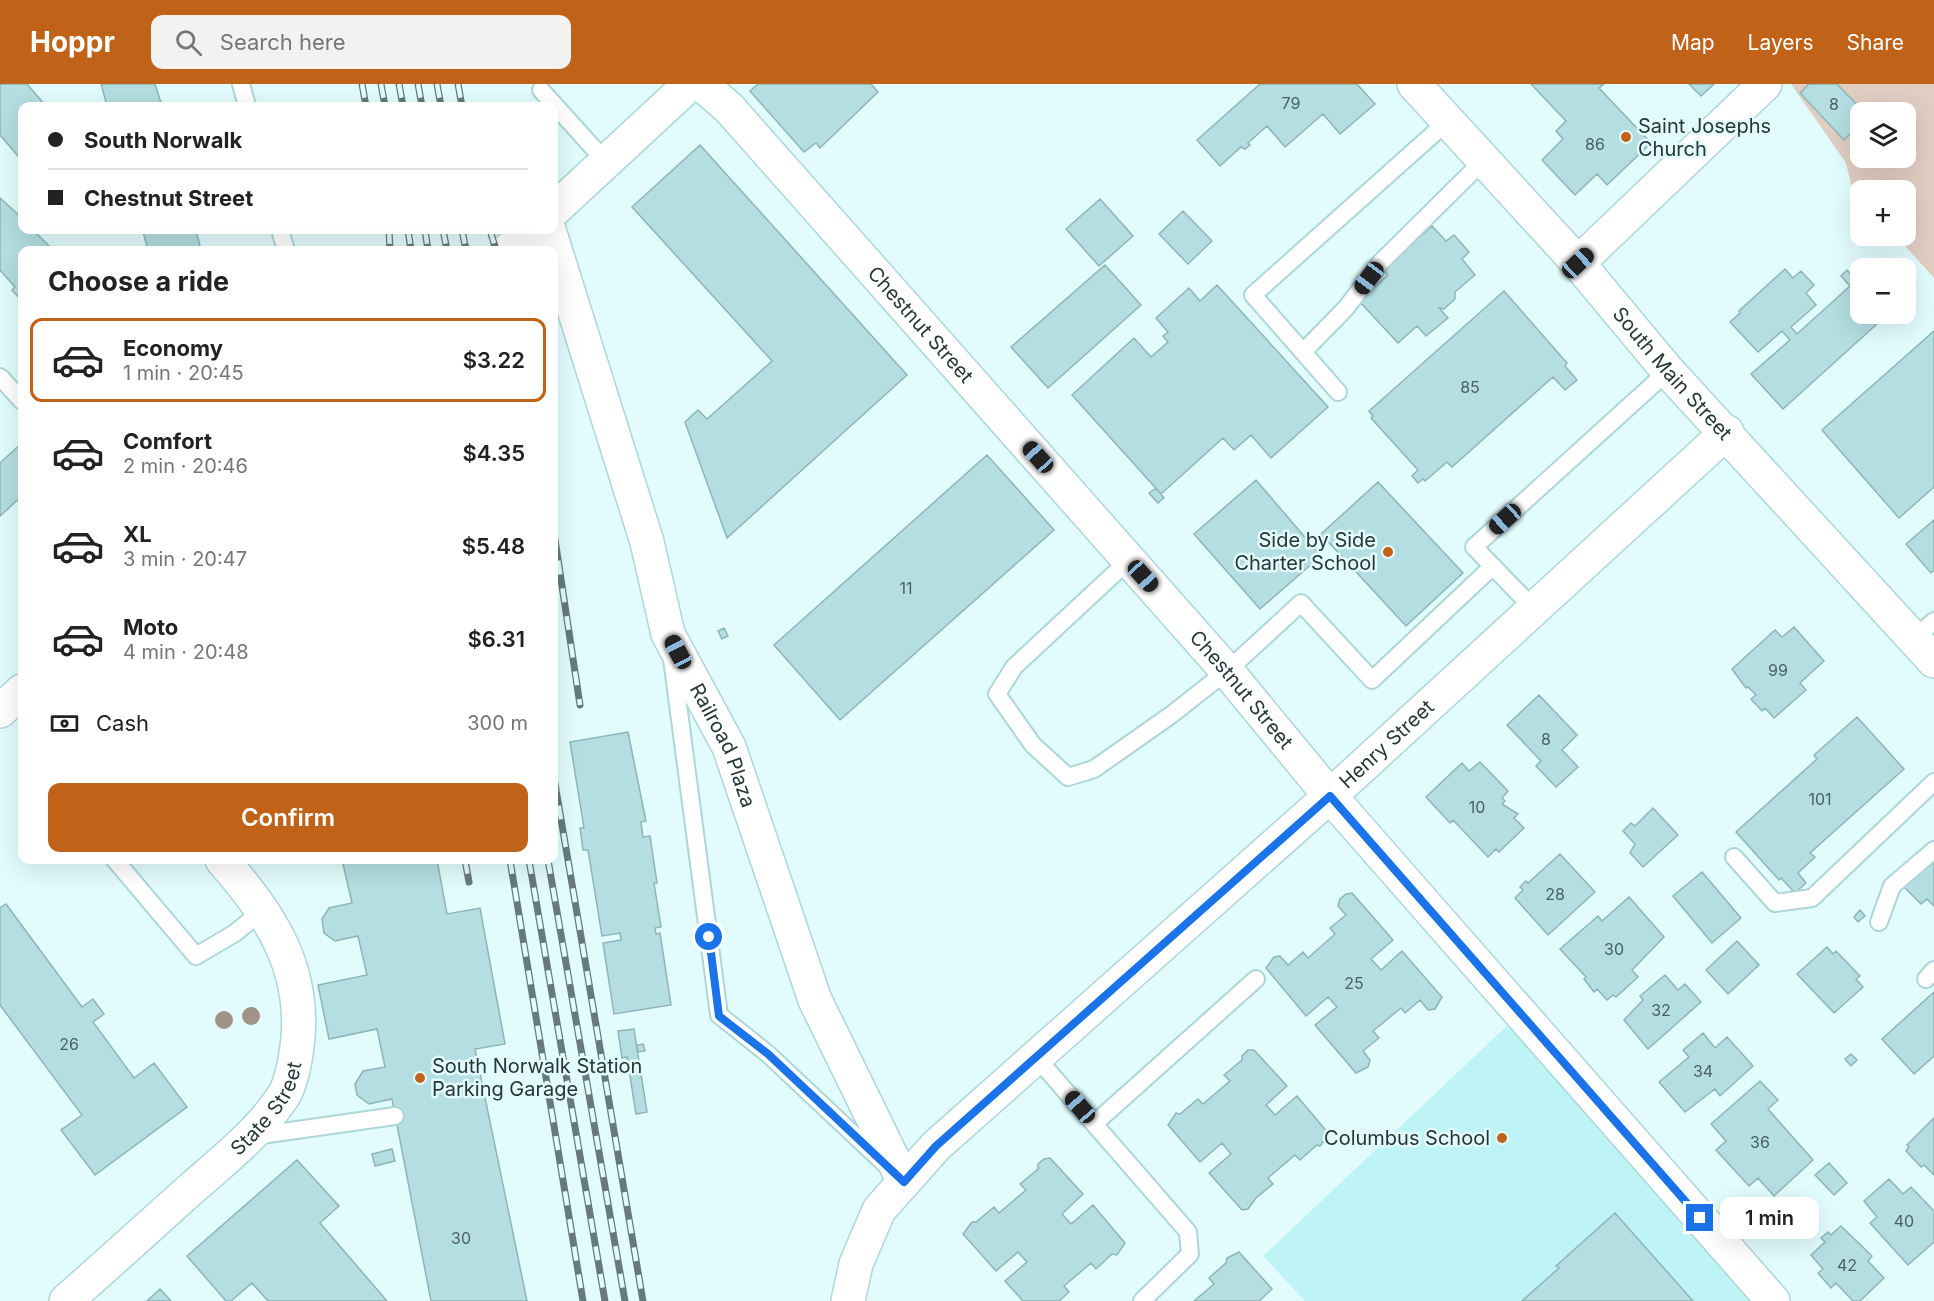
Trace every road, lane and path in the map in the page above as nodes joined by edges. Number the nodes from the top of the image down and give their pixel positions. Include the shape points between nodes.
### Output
1 (241, 84) edge
2 (690, 84) edge
3 (701, 84) edge
4 (1414, 84) edge
5 (1765, 84) edge
6 (541, 90) dead end
7 (246, 102) edge
8 (552, 102) edge
9 (558, 109) edge
10 (1449, 120) junction
11 (1484, 160) junction
12 (606, 162) junction
13 (558, 206) edge
14 (527, 234) edge
15 (513, 246) edge
16 (558, 259) edge
17 (1578, 263) junction
18 (1303, 352) junction
19 (1668, 371) junction
20 (0, 377) edge
21 (1338, 392) dead end
22 (18, 397) edge
23 (1727, 432) junction
24 (1129, 560) junction
25 (1492, 566) junction
26 (1534, 609) junction
27 (668, 634) junction
28 (1927, 640) edge
29 (1227, 671) junction
30 (18, 695) edge
31 (0, 711) edge
32 (1934, 782) edge
33 (1330, 796) junction
34 (1934, 850) edge
35 (1734, 856) dead end
36 (118, 864) edge
37 (225, 864) edge
38 (262, 911) junction
39 (1879, 922) dead end
40 (1256, 979) dead end
41 (1036, 1057) junction
42 (395, 1116) dead end
43 (1094, 1124) junction
44 (250, 1137) junction
45 (904, 1182) junction
46 (66, 1301) edge
47 (848, 1301) edge
48 (1143, 1301) edge
49 (1773, 1301) edge

1 - 7 lane
2 - 12 street
3 - 24 street, Chestnut Street via 729,108
4 - 10 street, South Main Street
5 - 17 street
6 - 8 lane
9 - 12 lane
10 - 11 street, South Main Street
10 - 18 lane via 1254,295
11 - 17 street, South Main Street
11 - 18 lane via 1381,262 1346,308
12 - 13 street
14 - 15 street
16 - 27 street, Railroad Plaza via 647,542
17 - 19 street, South Main Street
18 - 21 lane
19 - 23 street, South Main Street
19 - 25 lane via 1474,547
20 - 22 lane
23 - 26 street, Henry Street
23 - 28 street, South Main Street
24 - 29 street, Chestnut Street
24 - 29 lane via 1014,667 997,694 1033,745 1068,777 1094,769
25 - 26 lane
25 - 29 lane via 1372,680 1301,603
26 - 33 street, Henry Street
27 - 45 street, Railroad Plaza via 729,747 815,1000
27 - 45 lane via 719,1016 768,1054
29 - 33 street, Chestnut Street
30 - 31 street
32 - 35 lane via 1812,898 1775,903
33 - 41 street, Henry Street
33 - 49 street, Chestnut Street
34 - 39 lane via 1892,886
36 - 38 lane via 196,956
37 - 38 street, State Street
38 - 44 street, State Street via 291,963 299,997 299,1029 285,1092
40 - 43 lane
41 - 43 lane
41 - 45 street, Henry Street via 936,1146
42 - 44 lane
43 - 48 lane via 1188,1232 1190,1254
44 - 46 street, State Street
45 - 47 street, Henry Street via 879,1210 856,1263

